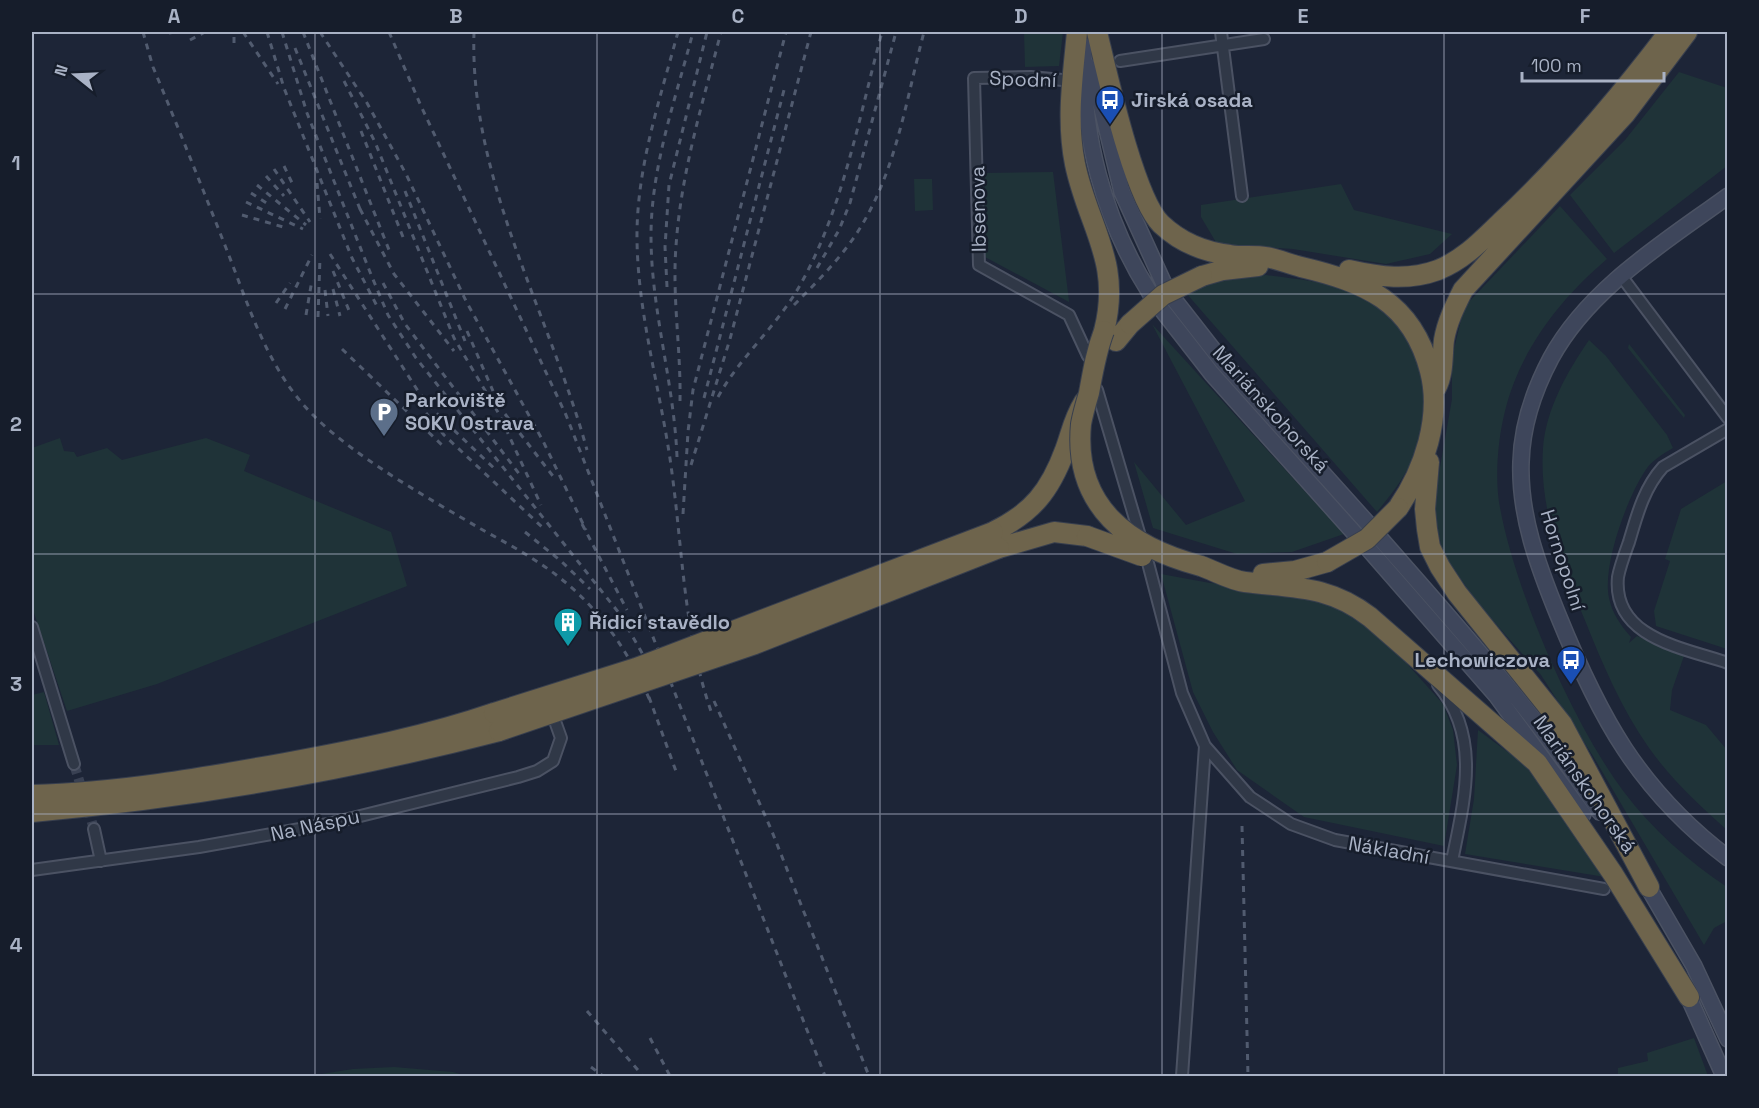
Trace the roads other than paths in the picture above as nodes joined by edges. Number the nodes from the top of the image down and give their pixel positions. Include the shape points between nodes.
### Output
1 (1077, 32) edge
2 (1087, 32) edge
3 (1097, 32) edge
4 (1221, 32) edge
5 (1669, 32) edge
6 (1687, 32) edge
7 (1264, 39) dead end
8 (1224, 45) junction
9 (1120, 61) dead end
10 (974, 78) joint
11 (1072, 81) junction
12 (1576, 156) junction
13 (1242, 196) dead end
14 (1728, 196) edge
15 (1531, 205) junction
16 (1285, 263) junction
17 (1622, 277) junction
18 (1150, 292) dead end
19 (1159, 306) dead end
20 (1110, 336) junction
21 (1088, 356) dead end
22 (1093, 392) junction
23 (1434, 400) junction
24 (1728, 418) edge
25 (1728, 429) edge
26 (1426, 460) junction
27 (1140, 536) dead end
28 (1148, 563) dead end
29 (1201, 566) junction
30 (32, 627) edge
31 (1415, 658) junction
32 (1728, 663) edge
33 (497, 722) junction
34 (556, 724) dead end
35 (1205, 746) junction
36 (74, 764) tunnel mouth
37 (32, 795) edge
38 (32, 812) edge
39 (94, 830) tunnel mouth
40 (1728, 858) edge
41 (100, 861) junction
42 (1452, 861) junction
43 (32, 870) edge
44 (1649, 887) junction
45 (1604, 889) dead end
46 (1689, 997) junction
47 (1728, 1039) edge
48 (1182, 1077) edge
49 (1724, 1077) edge

1 - 11 highway
2 - 18 main road, Mariánskohorská via 1083,70 1094,163 1120,240
2 - 44 main road, Mariánskohorská via 1112,159 1138,232 1168,290 1222,362 1481,654 1571,768
3 - 16 highway via 1142,195 1154,216 1174,236 1195,247
4 - 8 street
5 - 12 highway
6 - 12 highway via 1625,114
7 - 8 street
8 - 9 street
8 - 13 street
10 - 11 street, Spodní
10 - 21 street, Ibsenova via 979,264 1069,315
11 - 20 highway via 1071,137 1075,164 1109,271
12 - 15 highway
14 - 17 main road, Hornopolní
15 - 16 highway via 1464,256 1417,276 1380,276 1317,262
15 - 23 highway via 1462,290 1444,338 1441,379
16 - 20 highway, bridge via 1202,276 1162,295
16 - 23 highway via 1357,282 1394,307 1422,345
17 - 24 street
17 - 40 main road, Hornopolní via 1577,320 1552,356 1538,387 1522,444 1521,487 1526,520 1565,631 1611,730 1660,796
19 - 46 main road, Mariánskohorská via 1212,374 1496,695 1563,783 1631,888
20 - 22 highway, bridge
22 - 27 street
22 - 29 highway, bridge via 1082,423 1081,452 1088,481 1101,506 1133,540 1160,554
22 - 33 highway, bridge via 1072,422 1066,447 1046,490 1031,509 1012,523
23 - 26 highway
25 - 32 street via 1655,475 1639,508 1618,575 1621,605 1628,617 1653,638
26 - 29 highway, bridge via 1398,508 1367,539 1327,562 1264,574
26 - 44 highway via 1427,529 1440,567 1563,724
28 - 35 street, Nákladní via 1182,693
29 - 31 highway via 1243,582 1307,588 1338,596 1370,616
29 - 33 highway, bridge via 1155,561 1122,546 1065,531 1043,534 735,651
30 - 36 street
31 - 42 street via 1444,692 1465,736 1468,764
31 - 46 highway via 1537,763 1614,874
33 - 37 highway via 253,769 145,785
33 - 38 highway via 365,763 255,785
34 - 41 street, Na Náspu via 561,738 553,761 518,777 328,824
35 - 42 street, Nákladní via 1250,797 1292,824 1335,840
35 - 48 street, Nákladní
39 - 41 street
41 - 43 street, Na Náspu
42 - 45 street, Nákladní
44 - 47 main road, Mariánskohorská via 1694,966
46 - 49 main road, Mariánskohorská

